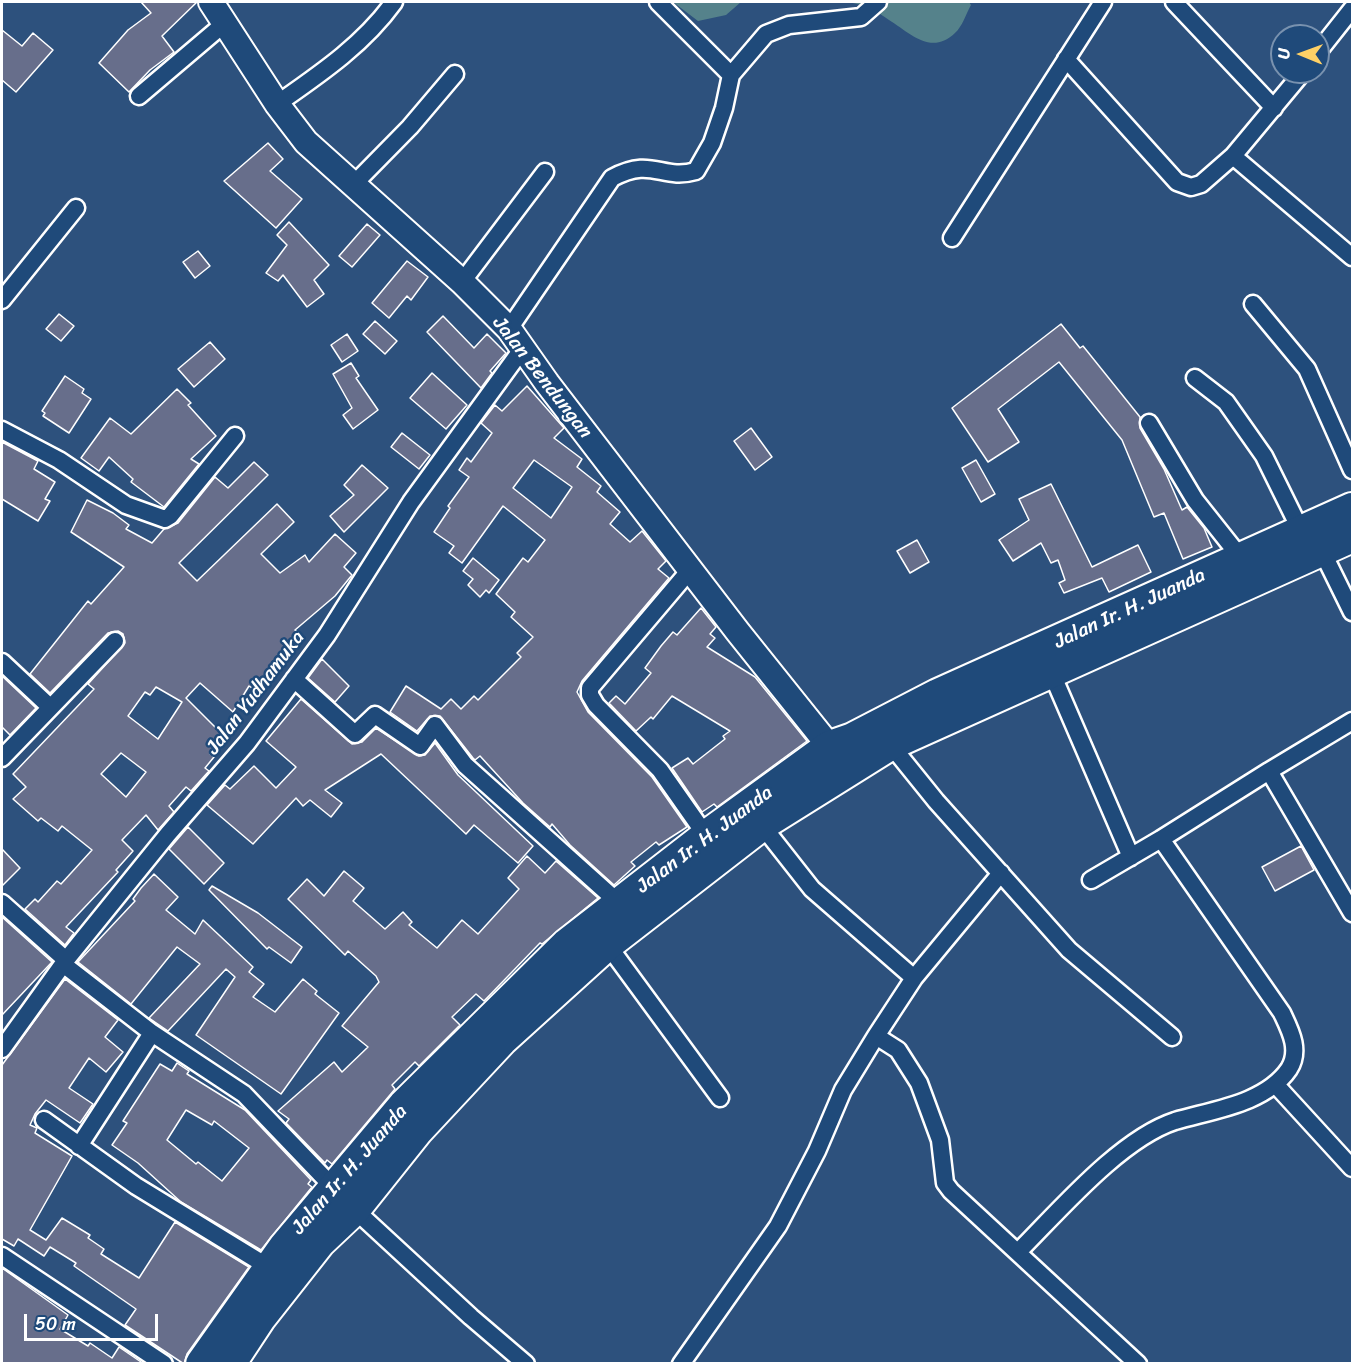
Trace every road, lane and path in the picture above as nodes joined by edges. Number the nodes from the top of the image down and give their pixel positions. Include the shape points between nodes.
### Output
1 (211, 2) edge
2 (394, 2) edge
3 (658, 2) edge
4 (878, 2) edge
5 (1103, 2) edge
6 (1174, 2) edge
7 (1353, 9) edge
8 (225, 23) junction
9 (1330, 37) edge
10 (1066, 59) junction
11 (455, 74) dead end
12 (731, 75) junction
13 (1293, 84) edge
14 (139, 96) dead end
15 (276, 104) junction
16 (1274, 108) junction
17 (1233, 156) junction
18 (545, 172) dead end
19 (354, 185) junction
20 (76, 208) dead end
21 (952, 238) dead end
22 (1353, 257) edge
23 (462, 282) junction
24 (2, 300) edge
25 (1253, 304) dead end
26 (516, 339) junction
27 (1195, 378) dead end
28 (1149, 423) dead end
29 (2, 430) edge
30 (235, 436) dead end
31 (1353, 470) edge
32 (1353, 509) edge
33 (1353, 536) edge
34 (1311, 541) junction
35 (1241, 558) junction
36 (690, 570) junction
37 (1353, 612) edge
38 (115, 641) dead end
39 (1046, 660) junction
40 (2, 662) edge
41 (294, 679) junction
42 (51, 707) junction
43 (1353, 721) edge
44 (890, 744) junction
45 (830, 747) junction
46 (2, 758) edge
47 (1269, 771) junction
48 (754, 816) junction
49 (707, 837) junction
50 (1161, 839) junction
51 (1131, 857) junction
52 (1001, 873) junction
53 (1091, 880) dead end
54 (2, 903) edge
55 (620, 904) junction
56 (1353, 913) edge
57 (607, 944) junction
58 (64, 962) junction
59 (914, 978) junction
60 (152, 1033) junction
61 (876, 1036) junction
62 (1172, 1037) dead end
63 (2, 1049) edge
64 (1275, 1084) junction
65 (720, 1098) dead end
66 (44, 1120) dead end
67 (79, 1146) junction
68 (1353, 1168) edge
69 (344, 1198) junction
70 (1018, 1252) junction
71 (2, 1256) edge
72 (270, 1268) junction
73 (223, 1363) edge
74 (164, 1364) edge
75 (526, 1364) edge
76 (681, 1364) edge
77 (1138, 1364) edge

1 - 8 street, Jalan Bendungan
2 - 15 street via 351,50
3 - 12 street
4 - 12 street via 861,17 789,25 766,34
5 - 10 street
6 - 16 street
7 - 9 street
8 - 14 street
8 - 15 street, Jalan Bendungan
10 - 17 street via 1177,182 1191,187 1201,184
10 - 21 street
11 - 19 street
12 - 26 street, Jalan Yudhamuka via 712,143 696,171 682,175 646,166 628,169 612,178
13 - 16 street
15 - 19 street, Jalan Bendungan via 306,142
16 - 17 street
17 - 22 street
18 - 23 street
19 - 23 street, Jalan Bendungan
20 - 24 street
23 - 26 street, Jalan Bendungan
25 - 31 street via 1307,369
26 - 36 street, Jalan Bendungan
26 - 41 street, Jalan Yudhamuka via 327,635
27 - 34 street via 1226,402 1264,456
28 - 35 street via 1196,500
29 - 30 street via 59,460 126,505 165,519
32 - 34 highway, Jalan Ir. H. Juanda
33 - 34 highway, Jalan Ir. H. Juanda
34 - 35 highway, Jalan Ir. H. Juanda
34 - 37 street
34 - 39 highway, Jalan Ir. H. Juanda
35 - 39 highway, Jalan Ir. H. Juanda
36 - 45 street, Jalan Bendungan
36 - 49 street via 590,688 590,695 660,770
38 - 42 street
39 - 44 highway, Jalan Ir. H. Juanda
39 - 45 highway, Jalan Ir. H. Juanda via 938,695
39 - 51 street
40 - 42 street
41 - 55 street via 355,734 375,715 420,746 435,725 465,765
41 - 58 street, Jalan Yudhamuka via 247,743
42 - 46 street
43 - 47 street
44 - 48 highway, Jalan Ir. H. Juanda
44 - 52 street
45 - 48 highway, Jalan Ir. H. Juanda
47 - 50 street
47 - 56 street
48 - 49 highway, Jalan Ir. H. Juanda
48 - 57 highway, Jalan Ir. H. Juanda
48 - 59 street via 812,889
49 - 55 highway, Jalan Ir. H. Juanda
50 - 51 street
50 - 64 street via 1282,1013 1295,1041 1291,1067
51 - 53 street
52 - 59 street
52 - 62 street via 1069,950
54 - 58 street
55 - 69 highway, Jalan Ir. H. Juanda via 567,945 404,1106
57 - 65 street
57 - 69 highway, Jalan Ir. H. Juanda via 501,1040 377,1177
58 - 60 street
58 - 63 street, Jalan Yudhamuka
59 - 61 street
60 - 67 street
60 - 69 street via 244,1094
61 - 70 street via 898,1050 919,1083 943,1150 945,1183
61 - 76 street via 843,1090 818,1151 778,1226
64 - 68 street
64 - 70 street via 1231,1107 1175,1121 1146,1135 1101,1170
66 - 67 street
67 - 72 street via 136,1186
69 - 72 highway, Jalan Ir. H. Juanda
69 - 73 highway, Jalan Ir. H. Juanda via 319,1242
69 - 75 street
70 - 77 street
71 - 74 street
72 - 73 highway, Jalan Ir. H. Juanda

